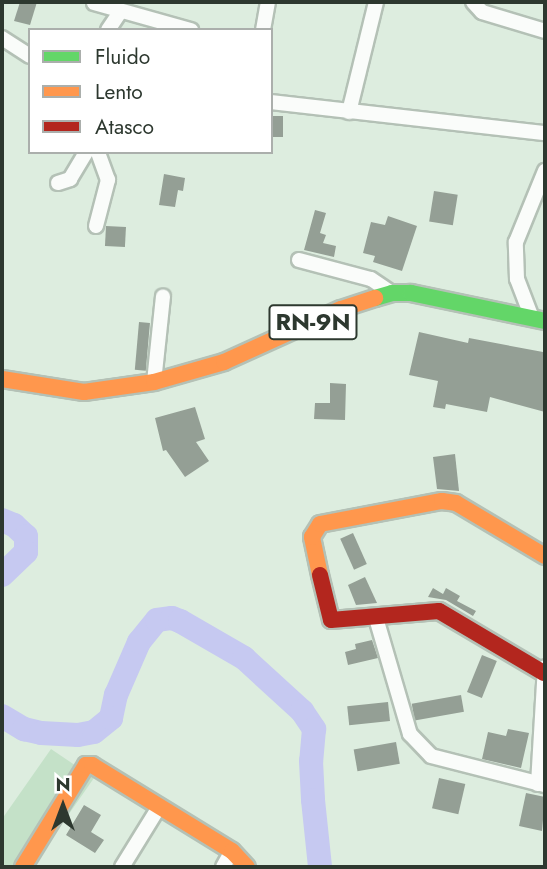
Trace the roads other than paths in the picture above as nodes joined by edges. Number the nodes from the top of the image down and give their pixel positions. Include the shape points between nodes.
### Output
1 (150, 2) edge
2 (268, 2) edge
3 (376, 2) edge
4 (473, 2) edge
5 (94, 3) edge
6 (121, 10) junction
7 (147, 17) junction
8 (109, 28) edge
9 (184, 28) edge
10 (263, 28) edge
11 (545, 31) edge
12 (2, 38) edge
13 (28, 55) edge
14 (273, 102) edge
15 (349, 111) junction
16 (545, 133) edge
17 (85, 154) edge
18 (99, 154) edge
19 (545, 172) edge
20 (58, 183) dead end
21 (96, 226) dead end
22 (299, 260) dead end
23 (392, 293) junction
24 (163, 296) dead end
25 (539, 320) edge
26 (2, 363) edge
27 (2, 379) edge
28 (154, 382) junction
29 (84, 392) junction
30 (545, 556) edge
31 (376, 618) junction
32 (545, 667) edge
33 (544, 673) edge
34 (542, 784) edge
35 (159, 807) junction
36 (232, 851) junction
37 (23, 867) edge
38 (122, 867) edge
39 (223, 867) edge
40 (247, 867) edge

1 - 7 street
2 - 10 street
3 - 15 street
4 - 11 street via 482,12
5 - 6 street
6 - 7 street
6 - 8 street
7 - 9 street
12 - 13 street
14 - 15 street
15 - 16 street
17 - 20 street via 70,178
18 - 21 street via 108,180
19 - 25 street via 516,242 517,279
22 - 23 street via 371,279
23 - 25 street, RN-9N
23 - 28 street, RN-9N via 341,309 224,362
24 - 28 street
26 - 29 street, RN-9N
27 - 29 street, RN-9N
28 - 29 street, RN-9N
30 - 31 street via 456,503 442,501 320,524 312,537 331,620
31 - 33 street via 439,611
31 - 34 street via 410,734 431,755
32 - 33 street
33 - 34 street
35 - 36 street
35 - 37 street via 86,765
35 - 38 street
36 - 39 street
36 - 40 street

